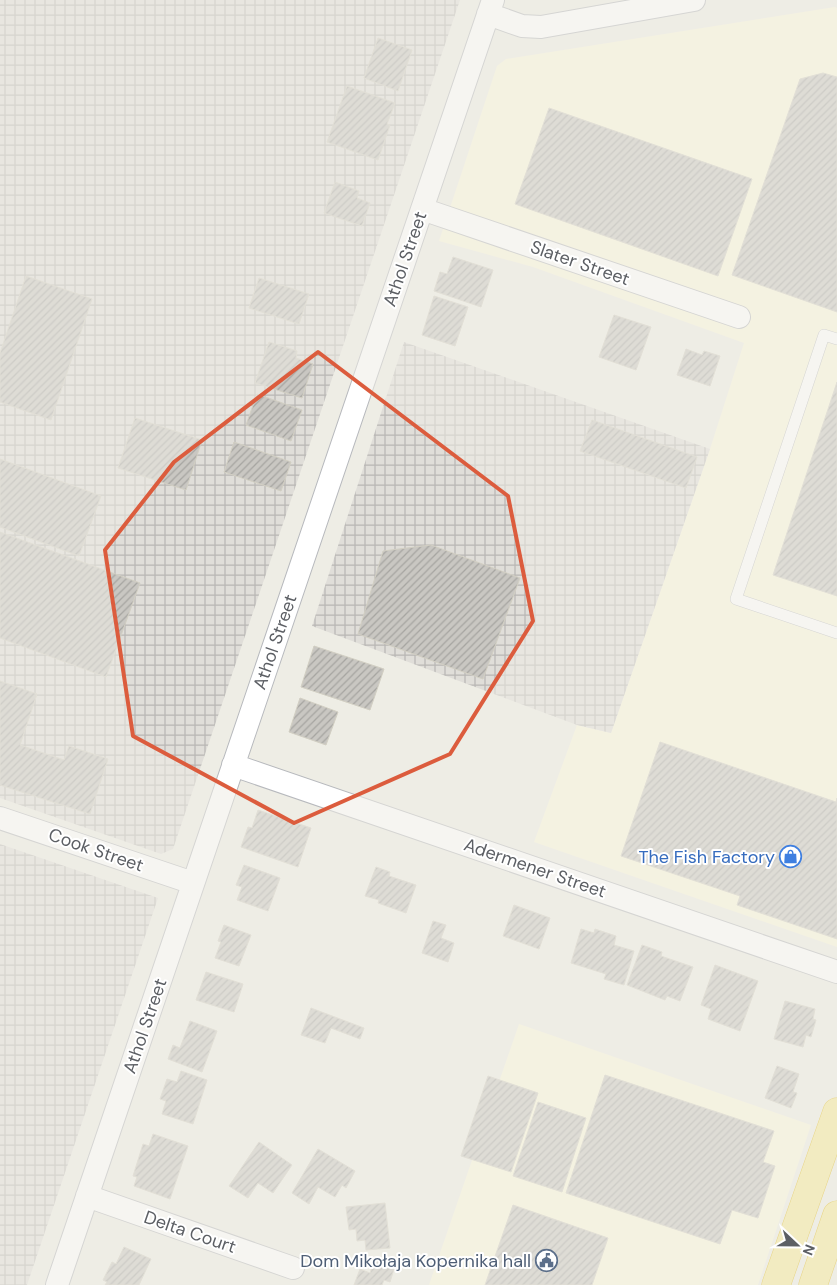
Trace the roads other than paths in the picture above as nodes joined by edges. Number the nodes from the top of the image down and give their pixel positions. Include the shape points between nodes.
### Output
1 (694, 0) edge
2 (490, 7) edge
3 (422, 209) junction
4 (739, 317) dead end
5 (837, 339) edge
6 (837, 633) edge
7 (233, 765) junction
8 (0, 818) edge
9 (193, 884) junction
10 (837, 972) edge
11 (837, 1112) edge
12 (87, 1196) junction
13 (837, 1215) edge
14 (293, 1268) dead end
15 (57, 1285) edge
16 (776, 1285) edge
17 (813, 1285) edge

1 - 2 street via 542,26 522,26
2 - 3 street, Athol Street
3 - 4 street, Slater Street
3 - 7 street, Athol Street
5 - 6 lane via 824,335 736,599
7 - 9 street, Athol Street
7 - 10 street, Adermener Street
8 - 9 street, Cook Street
9 - 12 street, Athol Street
11 - 16 highway
12 - 14 street, Delta Court
12 - 15 street, Athol Street
13 - 17 highway

